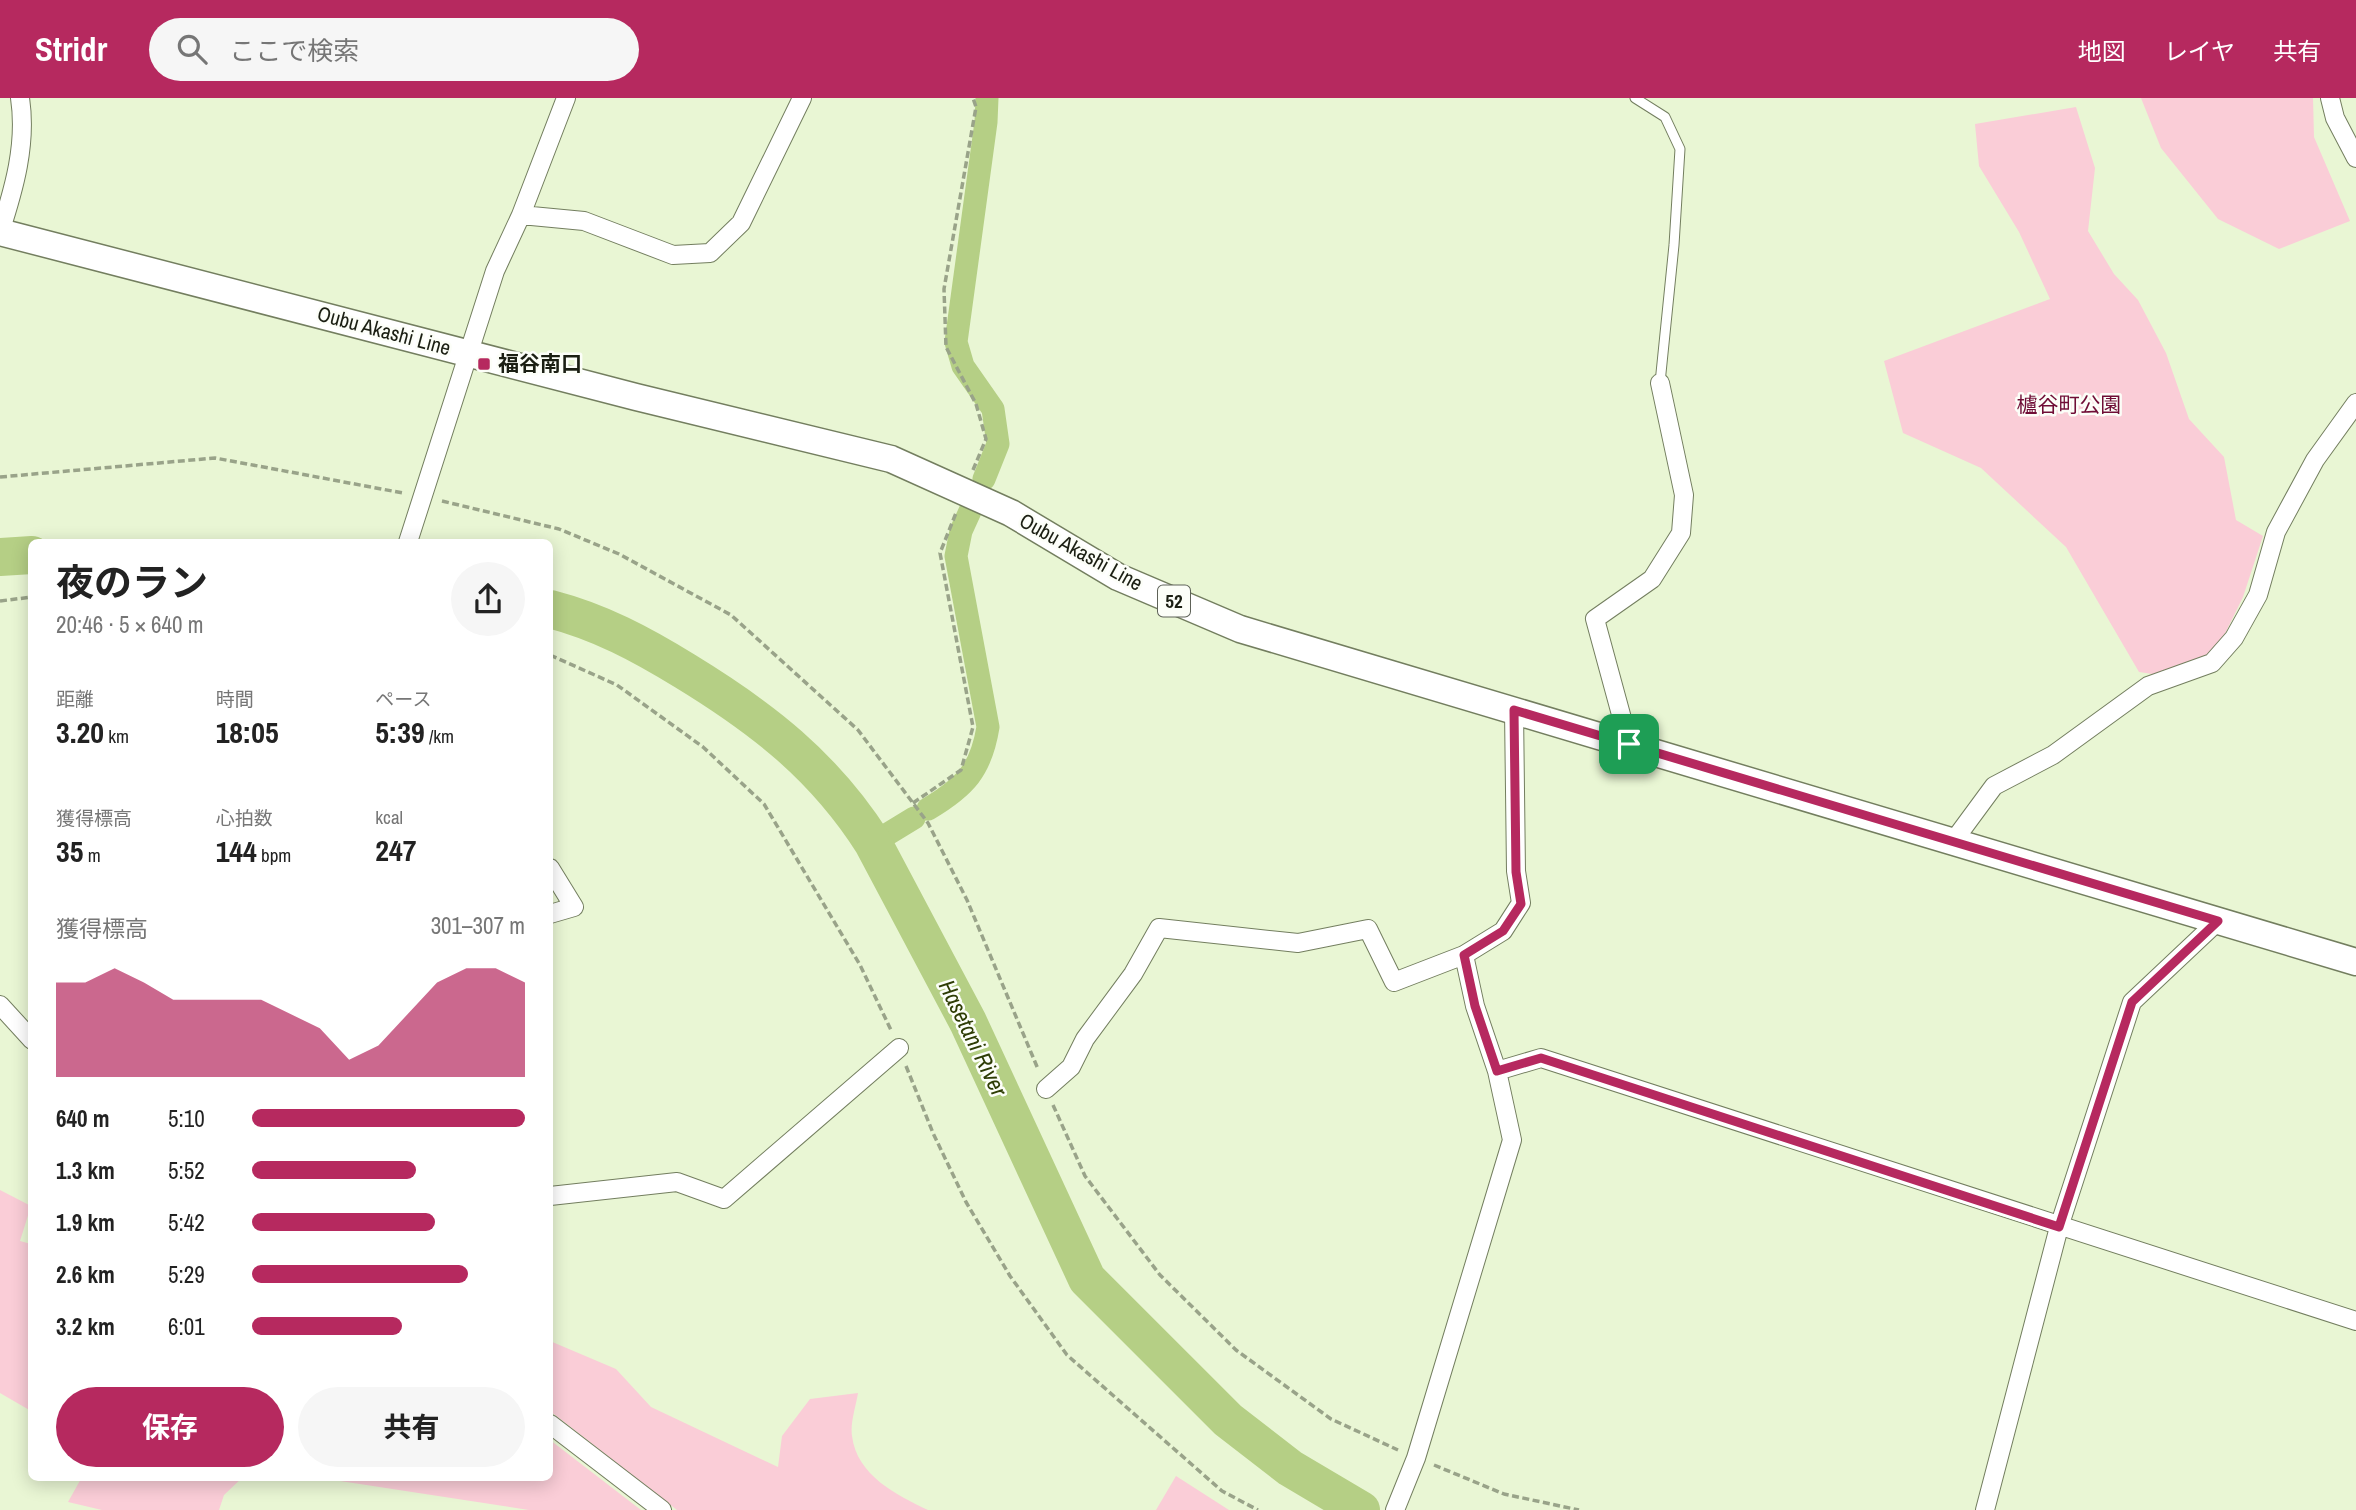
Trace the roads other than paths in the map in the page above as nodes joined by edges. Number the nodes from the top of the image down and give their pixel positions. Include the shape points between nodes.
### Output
1 (20, 98) edge
2 (566, 98) edge
3 (802, 98) edge
4 (1635, 98) edge
5 (2330, 98) edge
6 (2356, 158) edge
7 (521, 215) junction
8 (0, 232) edge
9 (468, 353) junction
10 (1660, 383) joint
11 (2356, 403) edge
12 (409, 539) edge
13 (1514, 710) junction
14 (1629, 744) junction
15 (1952, 842) junction
16 (553, 873) edge
17 (553, 913) edge
18 (2218, 921) junction
19 (1464, 955) junction
20 (2356, 962) edge
21 (0, 1005) edge
22 (28, 1036) edge
23 (899, 1048) road end
24 (1497, 1071) junction
25 (1046, 1089) road end
26 (553, 1196) edge
27 (2059, 1227) junction
28 (2356, 1321) edge
29 (553, 1426) edge
30 (662, 1510) edge
31 (1395, 1510) edge
32 (1985, 1510) edge

1 - 8 street via 19,172
2 - 7 street
3 - 7 street via 741,223 710,253 673,255 584,221
4 - 10 lane via 1665,117 1680,149
5 - 6 street
7 - 9 street via 495,271
8 - 9 main road, Oubu Akashi Line / 52
9 - 12 street
9 - 13 main road, Oubu Akashi Line / 52 via 891,459 1012,513 1118,577 1240,629
10 - 14 street via 1684,495 1681,533 1652,579 1595,619
11 - 15 street via 2315,460 2276,532 2258,595 2234,638 2212,663 2148,686 2053,755 1994,786
13 - 14 main road, Oubu Akashi Line / 52
13 - 19 street via 1516,872 1521,904 1503,931
14 - 15 main road, Oubu Akashi Line / 52
15 - 18 main road, Oubu Akashi Line / 52
16 - 17 street via 574,907
18 - 20 main road, Oubu Akashi Line / 52
18 - 27 street via 2132,1002
19 - 24 street
19 - 25 street via 1394,982 1368,929 1297,943 1159,928 1070,1067
21 - 22 street
23 - 26 street via 724,1199 677,1182
24 - 27 street via 1541,1058
24 - 31 street via 1512,1140 1416,1458
27 - 28 street
27 - 32 street
29 - 30 street

